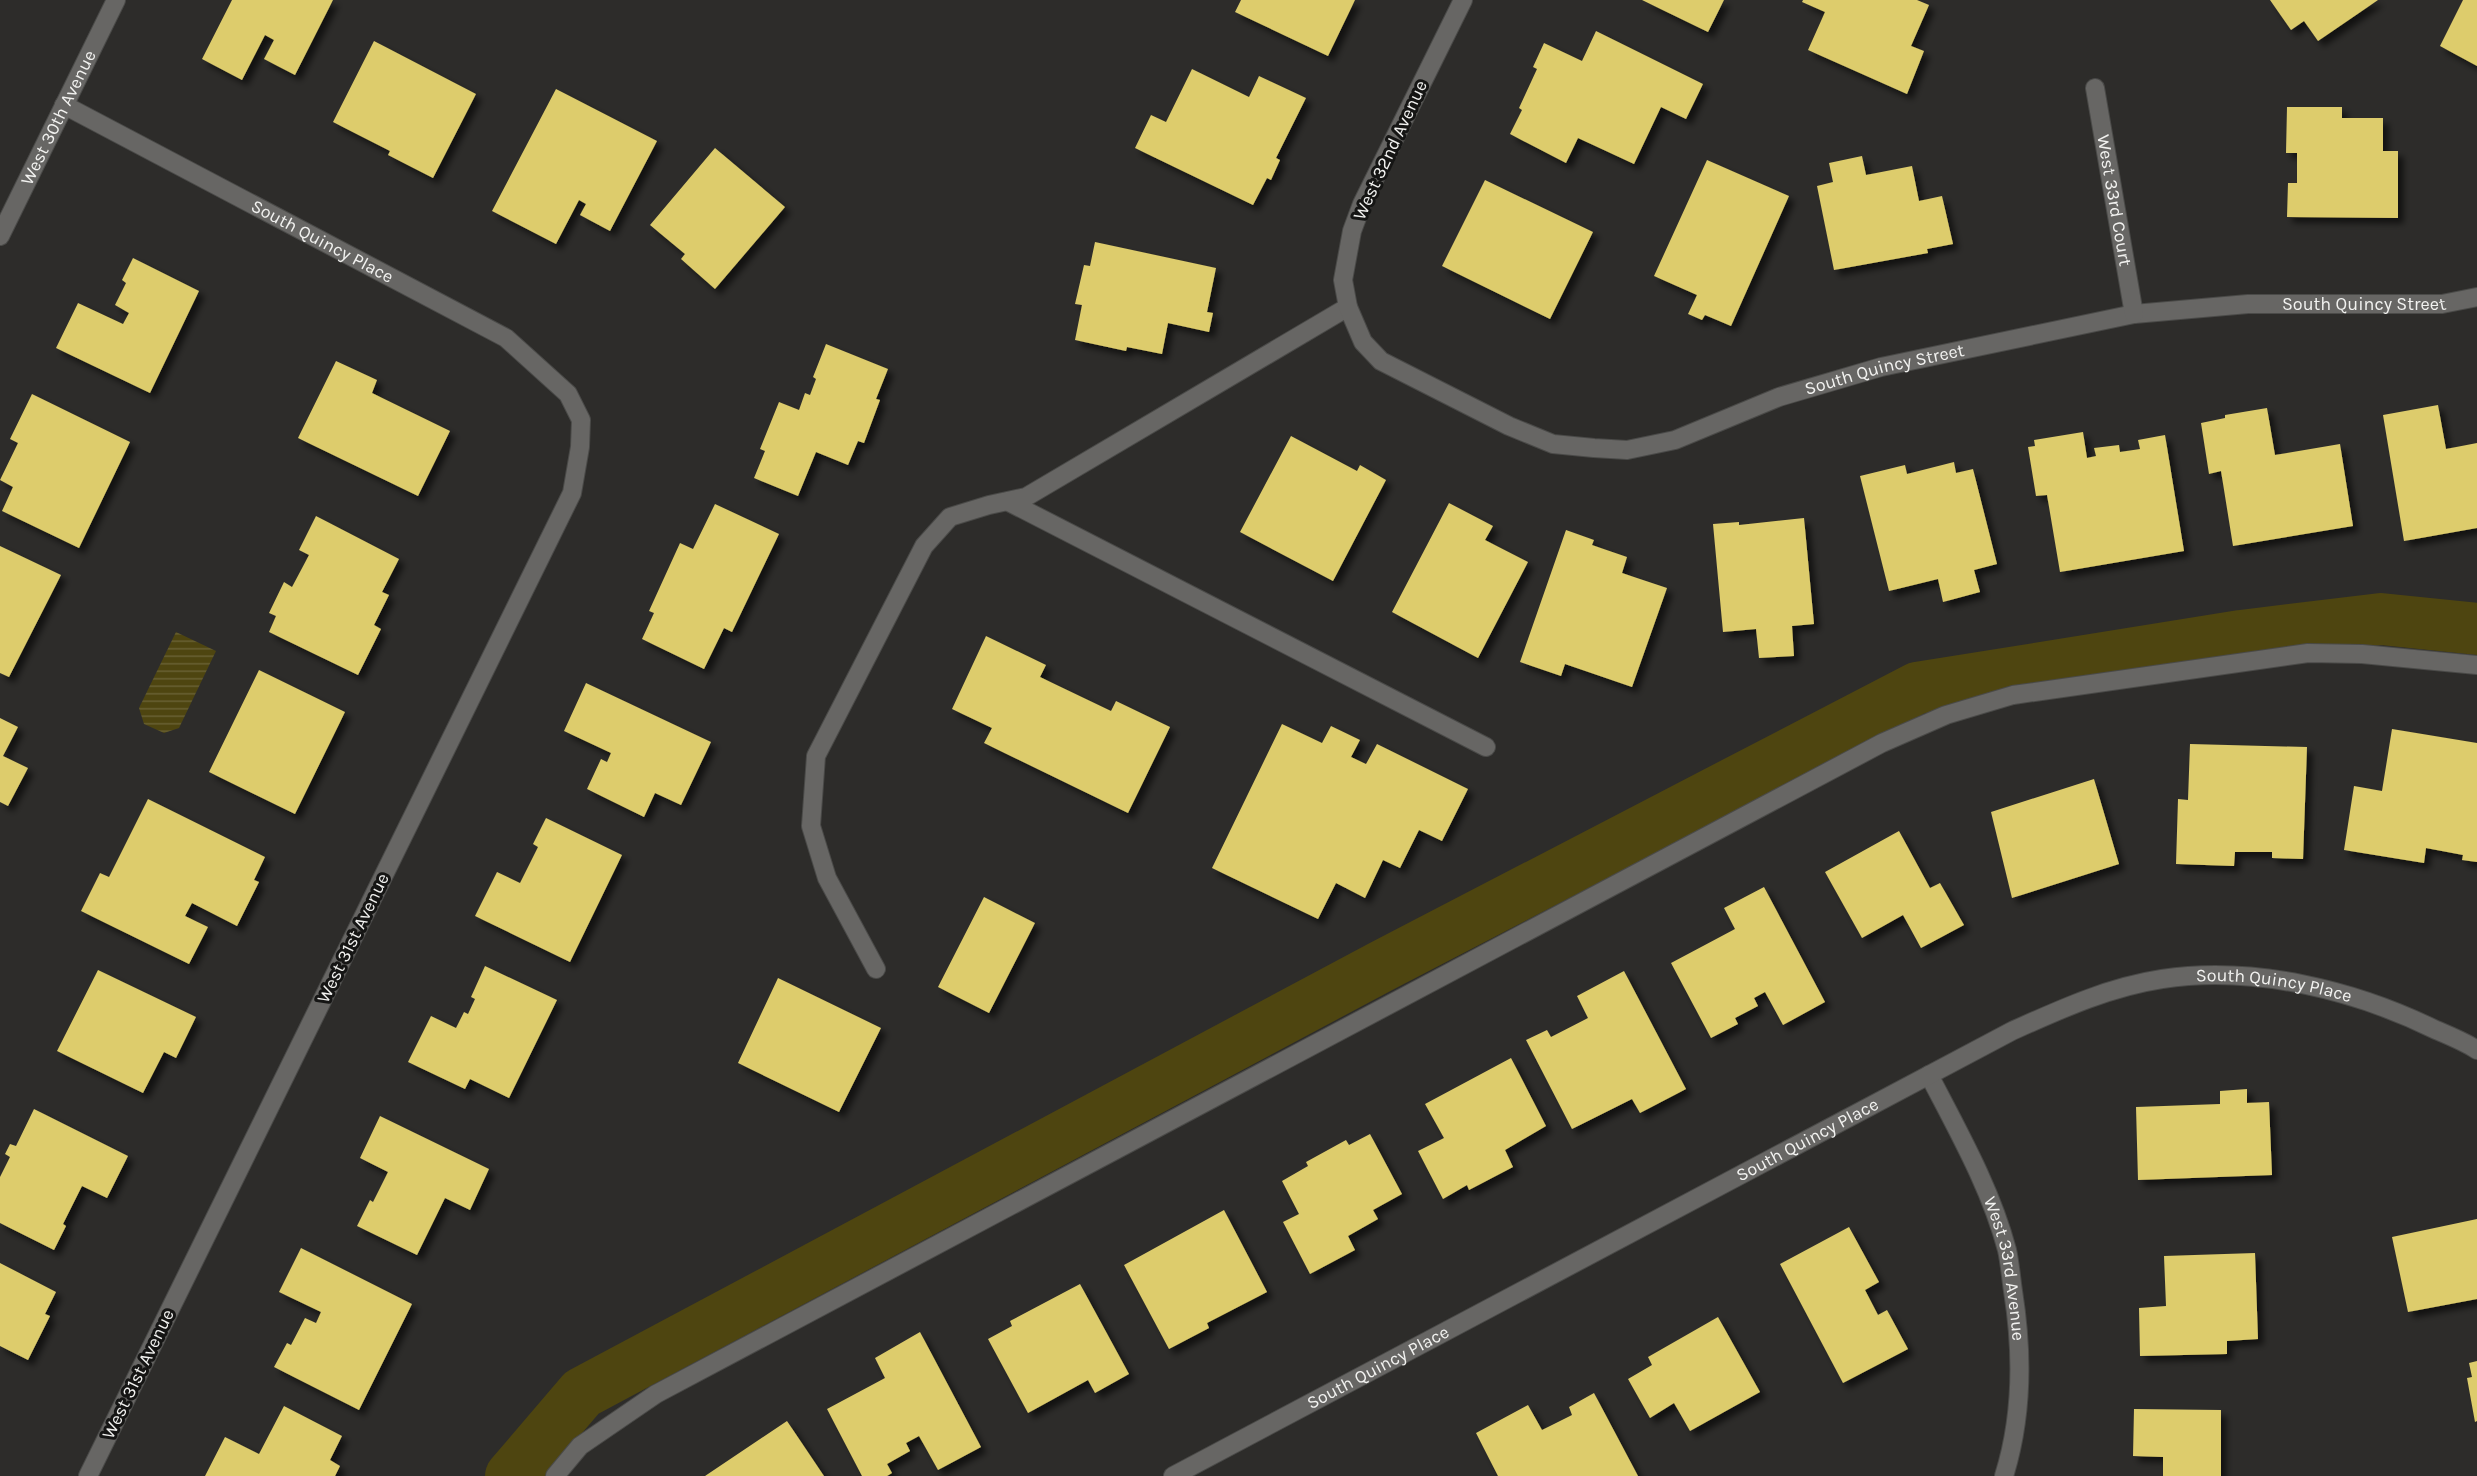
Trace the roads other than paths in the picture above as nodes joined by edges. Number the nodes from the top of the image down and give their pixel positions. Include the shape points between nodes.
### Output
1 (116, 0) edge
2 (1463, 0) edge
3 (2095, 88) dead end
4 (64, 105) junction
5 (0, 236) edge
6 (2477, 297) edge
7 (1348, 307) junction
8 (2134, 314) junction
9 (568, 394) joint
10 (1007, 501) junction
11 (2477, 665) edge
12 (1486, 747) dead end
13 (876, 969) dead end
14 (2477, 1050) edge
15 (1929, 1075) junction
16 (88, 1476) edge
17 (555, 1476) edge
18 (1173, 1476) edge
19 (2004, 1476) edge

1 - 4 street, West 30th Avenue
2 - 7 street, West 32nd Avenue via 1362,204 1352,231 1343,280
3 - 8 street, West 33rd Court
4 - 5 street, West 30th Avenue
4 - 9 street, South Quincy Place via 506,338
6 - 8 street, South Quincy Street via 2442,304 2247,304
7 - 8 street, South Quincy Street via 1363,342 1381,361 1498,421 1553,444 1627,450 1675,440 1779,397 1881,367
7 - 10 street via 1026,497
9 - 16 street, West 31st Avenue via 581,420 572,494
10 - 12 street
10 - 13 street via 950,517 924,546 816,756 811,826 828,878
11 - 17 street via 2308,653 2013,695 1946,715 1861,754 656,1394 580,1446
14 - 15 street, South Quincy Place via 2416,1020 2360,999 2294,982 2229,976 2163,979 2088,998 2012,1031
15 - 18 street, South Quincy Place
15 - 19 street, West 33rd Avenue via 1967,1147 2007,1251 2022,1369 2013,1450

